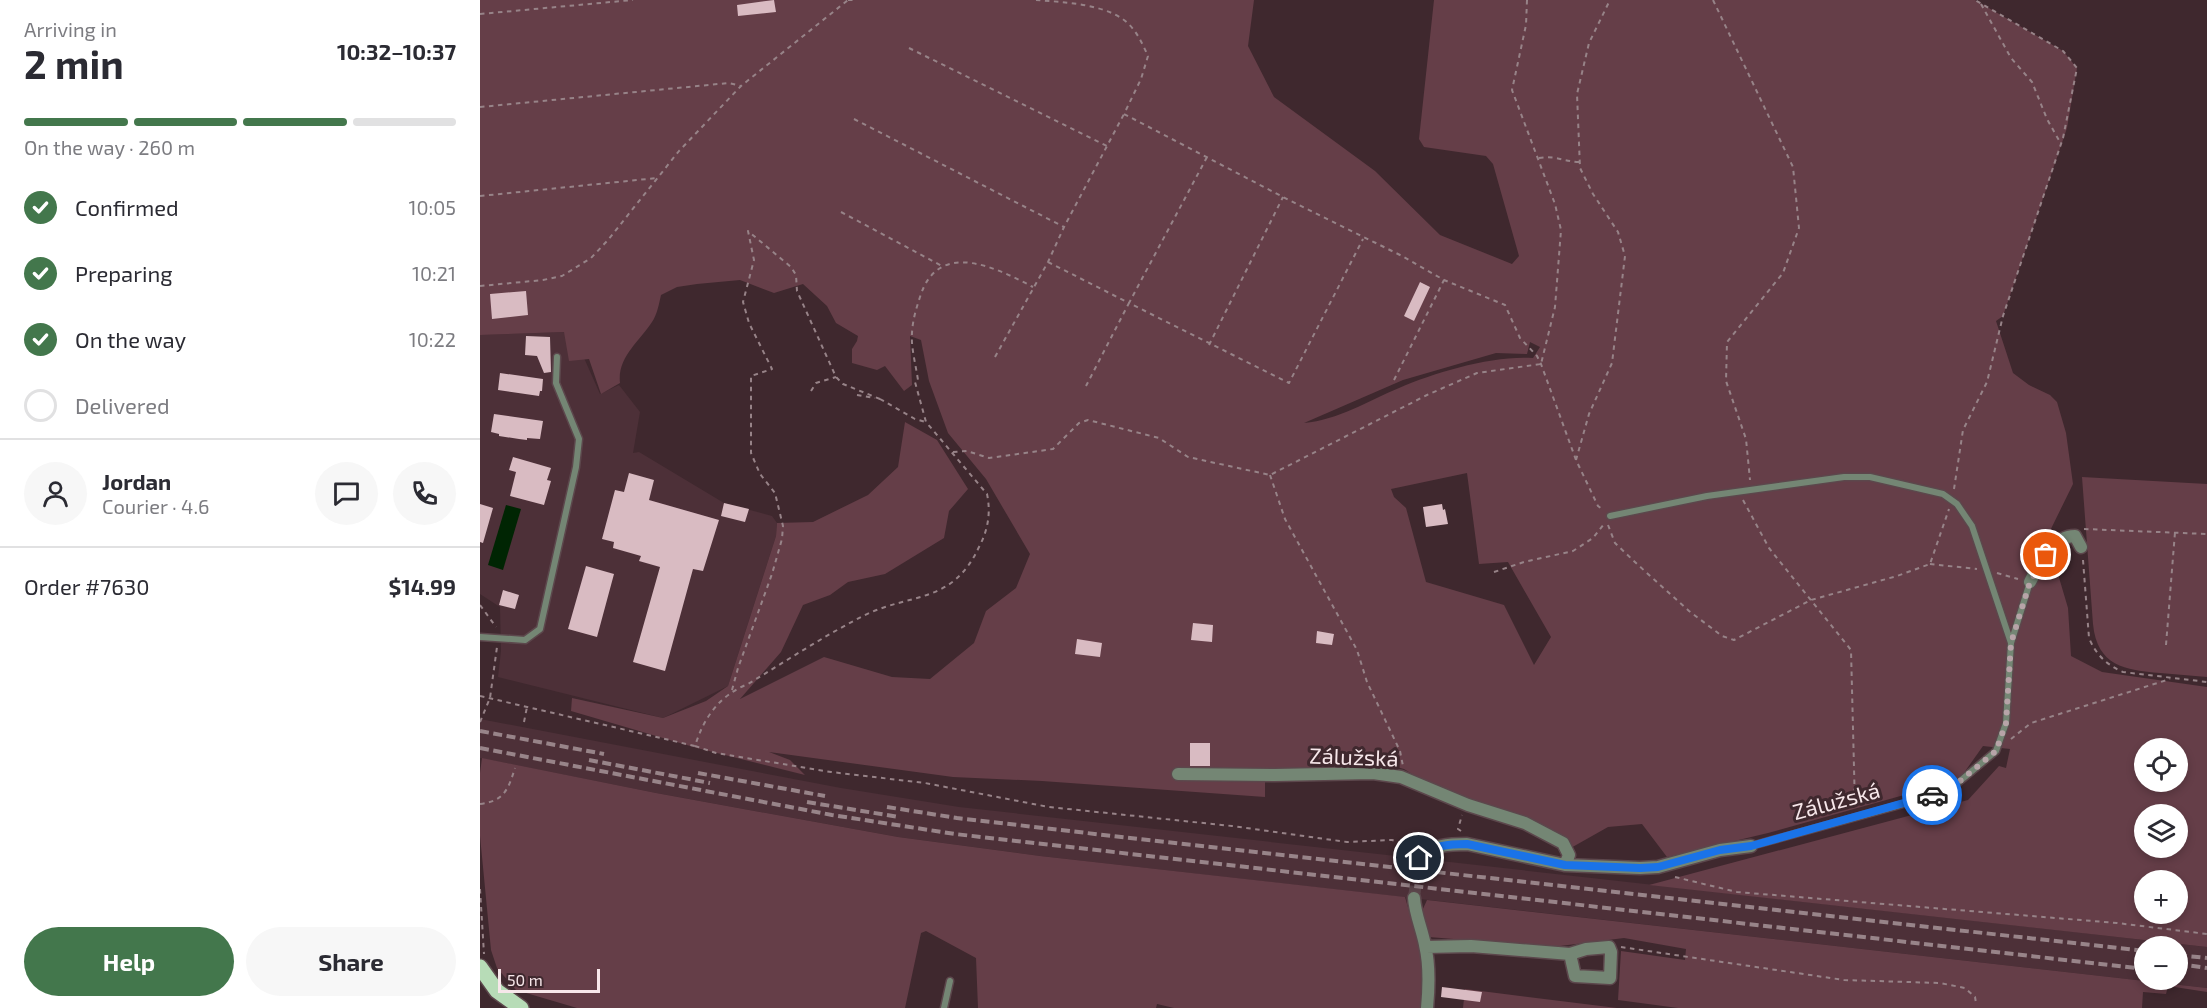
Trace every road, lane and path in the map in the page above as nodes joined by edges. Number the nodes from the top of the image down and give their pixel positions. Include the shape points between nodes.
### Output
1 (633, 0) edge
2 (848, 0) edge
3 (857, 0) edge
4 (1036, 0) edge
5 (1527, 0) edge
6 (1610, 0) edge
7 (1713, 0) edge
8 (1975, 0) edge
9 (1979, 2) junction
10 (480, 14) edge
11 (909, 48) dead end
12 (741, 86) junction
13 (480, 107) edge
14 (1124, 114) junction
15 (854, 119) dead end
16 (2061, 144) junction
17 (1107, 146) junction
18 (1206, 157) junction
19 (1538, 158) junction
20 (1580, 162) junction
21 (657, 178) junction
22 (480, 196) edge
23 (1282, 197) junction
24 (841, 212) dead end
25 (1064, 227) junction
26 (1364, 238) junction
27 (1048, 262) junction
28 (942, 266) junction
29 (1444, 279) junction
30 (480, 286) edge
31 (1033, 287) junction
32 (1129, 303) junction
33 (1209, 345) junction
34 (557, 357) dead end
35 (995, 357) dead end
36 (1541, 364) junction
37 (836, 377) junction
38 (1394, 380) dead end
39 (1086, 386) dead end
40 (811, 391) dead end
41 (857, 395) dead end
42 (880, 399) junction
43 (926, 422) junction
44 (952, 452) junction
45 (1576, 460) junction
46 (1270, 475) junction
47 (1751, 489) junction
48 (1738, 491) junction
49 (1952, 501) junction
50 (1608, 519) junction
51 (2086, 528) dead end
52 (2175, 532) junction
53 (2207, 534) edge
54 (2081, 547) joint
55 (1930, 564) junction
56 (1986, 570) junction
57 (1494, 572) dead end
58 (2030, 582) junction
59 (1811, 600) junction
60 (480, 605) edge
61 (480, 637) edge
62 (497, 638) junction
63 (2011, 643) junction
64 (2166, 645) dead end
65 (2172, 678) junction
66 (2207, 682) edge
67 (732, 690) junction
68 (480, 696) edge
69 (490, 698) junction
70 (526, 707) junction
71 (480, 722) edge
72 (524, 722) dead end
73 (694, 746) junction
74 (1996, 751) junction
75 (515, 768) dead end
76 (1178, 774) dead end
77 (1401, 777) junction
78 (480, 804) edge
79 (1468, 805) junction
80 (1856, 816) junction
81 (1751, 846) joint
82 (1482, 847) junction
83 (1421, 855) joint
84 (1565, 865) junction
85 (1672, 876) dead end
86 (480, 889) edge
87 (1414, 898) tunnel mouth
88 (2207, 934) edge
89 (1426, 947) junction
90 (1609, 947) junction
91 (1570, 954) junction
92 (482, 960) edge
93 (950, 981) dead end
94 (1976, 1003) dead end
95 (521, 1008) edge
96 (944, 1008) edge
97 (1427, 1008) edge

1 - 10 path
2 - 3 path
2 - 12 path
4 - 14 path via 1103,10 1124,20 1140,37 1148,56
5 - 19 path via 1526,25 1512,90
6 - 20 path via 1589,44 1577,94
7 - 47 path via 1793,167 1799,228 1784,273 1726,342 1725,381 1746,439
8 - 9 path
9 - 16 path via 2011,58 2032,82
9 - 16 path via 2063,51 2077,68
11 - 17 path
12 - 13 path via 729,82
12 - 21 path
14 - 17 path
14 - 18 path
15 - 25 path
16 - 49 path via 2003,316 1987,382 1963,430
17 - 25 path
18 - 23 path
18 - 32 path
19 - 20 path
19 - 36 path via 1561,230 1555,306
20 - 45 path via 1593,194 1618,232 1625,256 1612,363 1589,414
21 - 22 path
21 - 30 path via 591,258 562,276
23 - 26 path
23 - 33 path
24 - 28 path
25 - 27 path
26 - 29 path
26 - 33 path via 1289,383
27 - 31 path
27 - 32 path
28 - 31 path via 980,264
28 - 43 path via 924,283 913,321 918,380 915,382
29 - 36 path via 1504,305 1520,338
29 - 38 path
31 - 35 path
32 - 33 path
32 - 39 path
34 - 62 lane via 556,382 579,439 576,467 540,629 525,640
36 - 45 path
36 - 46 path via 1477,373
37 - 40 path via 816,383
37 - 42 path via 843,384
37 - 67 path via 797,291 791,267 748,231 754,260 742,302 772,369 751,375 752,453 760,474 775,493 783,526 772,574
41 - 42 path
42 - 43 path
43 - 44 path
44 - 46 path via 967,451 989,458 1053,449 1079,423 1088,420 1159,438 1188,457
44 - 67 path via 987,494 989,506 986,535 962,575 951,585 918,599 879,608
45 - 50 path
46 - 77 path via 1285,519 1357,650 1367,682 1400,751 1404,769
47 - 48 lane
47 - 49 lane via 1870,477 1943,494
48 - 50 lane
48 - 59 path via 1769,548
49 - 55 path
49 - 56 lane via 1972,526
50 - 57 path via 1593,538 1573,551
50 - 59 path via 1615,543 1722,636 1734,640
51 - 52 path
52 - 53 path
52 - 64 path
54 - 58 street via 2075,536 2061,540 2046,555
54 - 65 path via 2086,620 2094,649 2123,672
55 - 56 path
55 - 59 path
56 - 58 path
56 - 63 lane
58 - 63 lane
59 - 80 path via 1851,650
60 - 62 path via 497,628
61 - 62 lane
62 - 69 path
63 - 74 lane via 2006,723
65 - 66 path
65 - 74 path via 2031,723
67 - 73 path via 701,729
68 - 69 path
69 - 70 path
69 - 71 path
70 - 72 path
70 - 73 path
73 - 83 path via 716,753 925,783 1049,807 1347,842 1392,840 1415,847
74 - 80 lane, Zálužská via 1954,786
75 - 78 path via 503,796
76 - 77 street, Zálužská via 1373,773
77 - 79 street, Zálužská
79 - 82 path via 1458,830
79 - 84 street, Zálužská via 1525,823 1563,843 1569,855
80 - 81 lane, Zálužská
81 - 84 street, Zálužská via 1658,867
82 - 83 street, Zálužská via 1453,844
82 - 84 street, Zálužská
85 - 88 path via 1737,892
86 - 92 path
87 - 89 street
89 - 91 street via 1471,946
89 - 97 street
90 - 91 street
90 - 91 street via 1610,978 1575,976
90 - 94 path via 1844,980 1941,983 1965,988
92 - 95 main road via 497,991
93 - 96 lane

